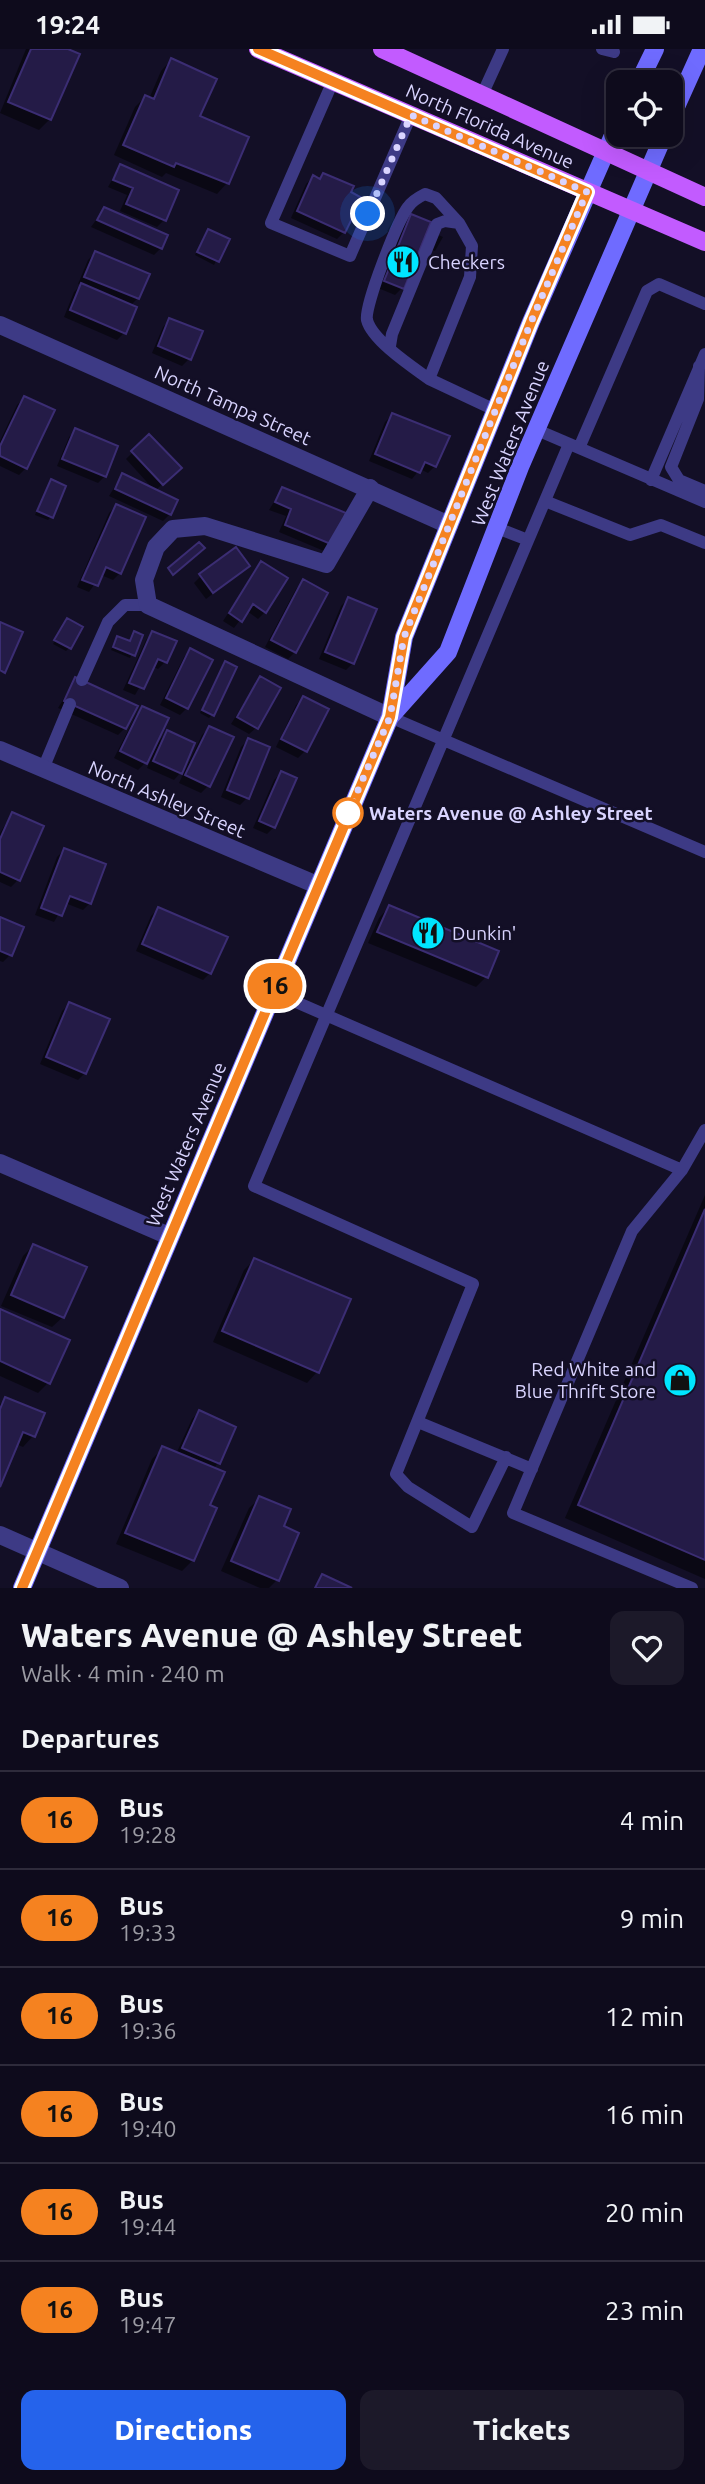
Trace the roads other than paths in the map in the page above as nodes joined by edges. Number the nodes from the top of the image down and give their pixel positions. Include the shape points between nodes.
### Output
1 (258, 49) edge
2 (382, 49) edge
3 (503, 49) edge
4 (655, 49) edge
5 (702, 49) edge
6 (645, 70) edge
7 (333, 82) junction
8 (683, 91) edge
9 (482, 95) junction
10 (411, 115) junction
11 (606, 147) edge
12 (659, 147) edge
13 (604, 151) junction
14 (648, 171) junction
15 (587, 192) junction
16 (705, 197) edge
17 (631, 211) junction
18 (459, 223) junction
19 (705, 242) edge
20 (705, 304) edge
21 (0, 325) edge
22 (390, 346) junction
23 (705, 353) edge
24 (699, 366) junction
25 (429, 379) junction
26 (495, 410) junction
27 (537, 430) junction
28 (574, 446) junction
29 (651, 480) junction
30 (370, 488) junction
31 (705, 491) edge
32 (545, 501) junction
33 (705, 502) edge
34 (449, 525) junction
35 (497, 528) junction
36 (528, 540) junction
37 (705, 543) edge
38 (148, 605) junction
39 (82, 680) dead end
40 (70, 704) dead end
41 (390, 717) junction
42 (444, 739) junction
43 (0, 750) edge
44 (43, 769) junction
45 (705, 852) edge
46 (317, 885) junction
47 (273, 992) junction
48 (327, 1015) junction
49 (705, 1130) edge
50 (0, 1163) edge
51 (682, 1170) junction
52 (169, 1236) junction
53 (418, 1422) junction
54 (506, 1457) junction
55 (532, 1469) junction
56 (0, 1535) edge
57 (38, 1551) junction
58 (22, 1588) edge
59 (120, 1588) edge
60 (692, 1588) edge

1 - 7 main road, North Florida Avenue
2 - 9 main road, North Florida Avenue
3 - 9 lane
4 - 6 main road
5 - 8 main road
7 - 10 main road, North Florida Avenue
7 - 10 lane via 271,222 305,237 350,256
9 - 13 main road, North Florida Avenue
10 - 15 main road, North Florida Avenue
11 - 13 main road, West Waters Avenue
12 - 14 main road, West Waters Avenue
13 - 14 main road, North Florida Avenue
13 - 15 main road, West Waters Avenue
14 - 16 main road, North Florida Avenue
14 - 17 main road, West Waters Avenue
15 - 17 main road, North Florida Avenue
15 - 26 main road, West Waters Avenue
17 - 19 main road, North Florida Avenue
17 - 27 main road, West Waters Avenue
18 - 22 lane via 437,225
18 - 22 lane via 436,198 425,194 408,207 368,301 366,318 374,336
18 - 25 lane via 472,246 470,277
20 - 28 lane via 659,284 647,291
21 - 30 street, North Tampa Street
22 - 25 lane via 398,358
23 - 24 lane
24 - 29 lane
24 - 31 lane via 698,399 671,467 679,481
25 - 26 lane
26 - 34 main road, West Waters Avenue
27 - 28 lane
27 - 35 main road, West Waters Avenue
28 - 29 lane
28 - 32 lane
29 - 33 lane
30 - 34 street, North Tampa Street
30 - 38 street via 326,564 205,526 173,529 156,547 144,580
32 - 36 lane
32 - 37 lane via 630,535 661,525
34 - 41 main road, West Waters Avenue via 404,637
35 - 36 lane
35 - 41 main road, West Waters Avenue via 448,652
36 - 42 lane
38 - 39 lane via 125,605 108,622
38 - 41 street
40 - 44 lane
41 - 42 lane
41 - 46 main road, West Waters Avenue
42 - 45 lane
42 - 48 lane
43 - 44 street, North Ashley Street
44 - 46 street, North Ashley Street
46 - 47 main road, West Waters Avenue
47 - 48 lane
47 - 52 main road, West Waters Avenue
48 - 51 lane
48 - 53 lane via 254,1187 473,1284
49 - 51 lane
50 - 52 street
51 - 55 lane via 632,1231
52 - 57 main road, West Waters Avenue
53 - 54 lane
53 - 54 lane via 397,1474 408,1487 472,1527
54 - 55 lane
55 - 60 lane via 513,1513
56 - 57 street
57 - 58 main road, West Waters Avenue
57 - 59 street

